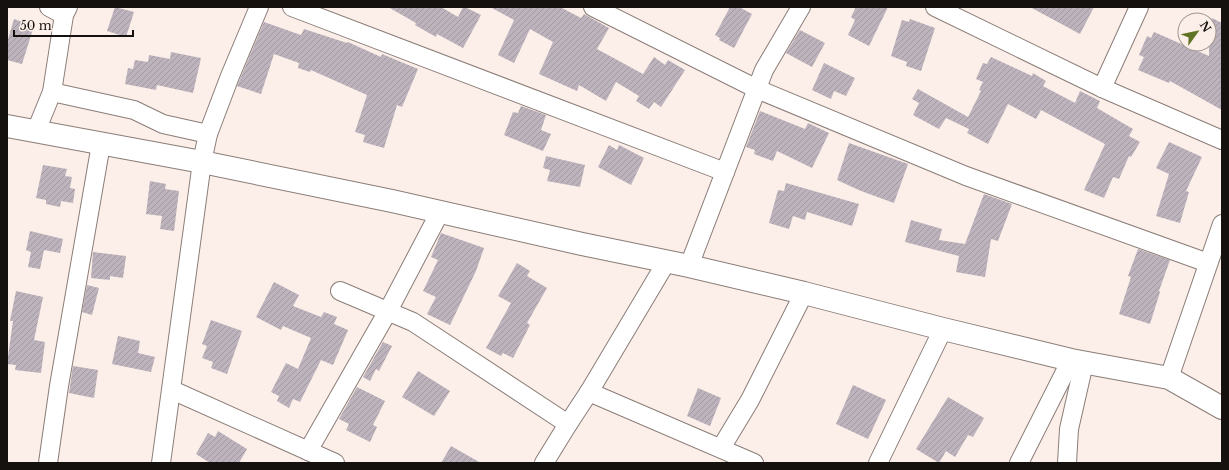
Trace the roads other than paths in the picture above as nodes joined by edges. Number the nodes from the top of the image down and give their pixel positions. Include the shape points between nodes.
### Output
1 (259, 7) edge
2 (292, 7) edge
3 (592, 7) edge
4 (801, 7) edge
5 (935, 7) edge
6 (1139, 7) edge
7 (60, 10) edge
8 (1102, 88) junction
9 (756, 89) junction
10 (52, 92) junction
11 (7, 126) edge
12 (36, 131) junction
13 (208, 134) junction
14 (1222, 140) edge
15 (101, 144) junction
16 (202, 162) junction
17 (725, 172) junction
18 (440, 212) junction
19 (1222, 224) edge
20 (667, 261) junction
21 (1208, 263) junction
22 (689, 266) junction
23 (340, 291) dead end
24 (804, 293) junction
25 (388, 311) junction
26 (943, 329) junction
27 (1078, 361) junction
28 (1169, 378) junction
29 (172, 390) junction
30 (589, 392) junction
31 (1222, 408) edge
32 (568, 424) junction
33 (721, 448) junction
34 (308, 451) junction
35 (48, 463) edge
36 (161, 463) edge
37 (335, 463) edge
38 (544, 463) edge
39 (754, 463) edge
40 (878, 463) edge
41 (1019, 463) edge
42 (1067, 463) edge

1 - 13 street
2 - 17 street
3 - 9 street
4 - 9 street via 764,70
5 - 8 street
6 - 8 street
7 - 10 street
8 - 14 street
9 - 17 street
9 - 21 street via 966,176
10 - 12 street
10 - 13 street via 134,110 163,124
11 - 12 street
12 - 15 street
13 - 16 street
15 - 16 street
15 - 35 street
16 - 18 street
16 - 29 street
17 - 22 street
18 - 20 street
18 - 25 street
19 - 21 street
20 - 22 street
20 - 30 street
21 - 28 street
22 - 24 street
23 - 25 street
24 - 26 street
24 - 33 street via 750,400
25 - 32 street via 413,322
25 - 34 street
26 - 27 street
26 - 40 street
27 - 28 street
27 - 41 street
27 - 42 street
28 - 31 street
29 - 34 street
29 - 36 street
30 - 32 street
30 - 33 street
32 - 38 street
33 - 39 street
34 - 37 street

